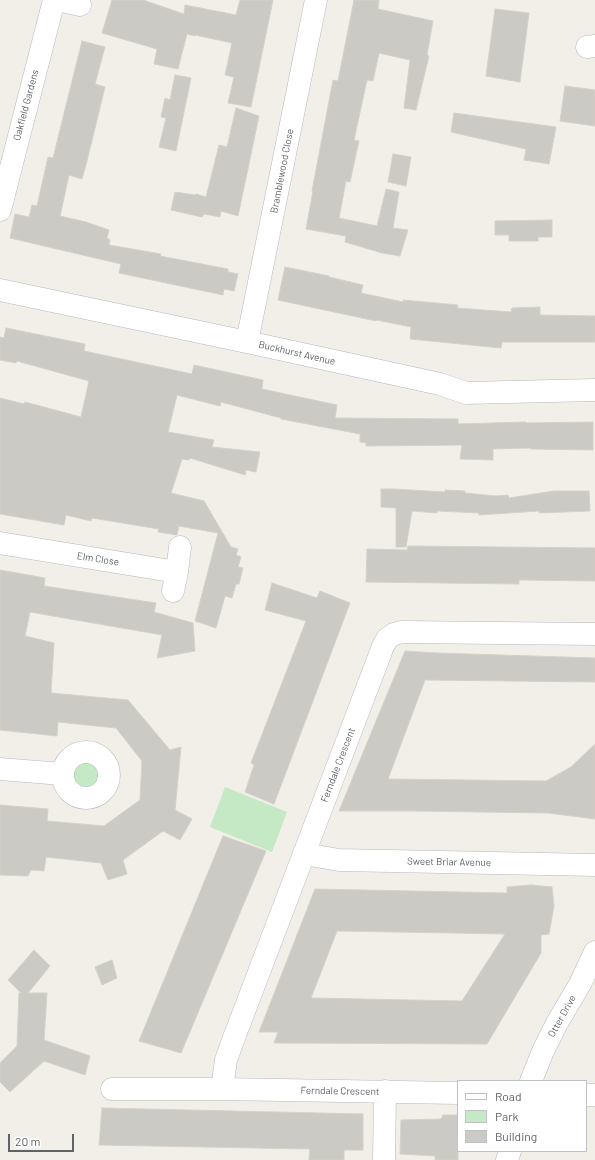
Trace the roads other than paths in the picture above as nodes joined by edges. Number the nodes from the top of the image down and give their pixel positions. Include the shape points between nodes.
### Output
1 (54, 0) edge
2 (58, 0) edge
3 (316, 0) edge
4 (80, 5) dead end
5 (0, 210) edge
6 (0, 290) edge
7 (247, 342) junction
8 (595, 390) edge
9 (0, 543) edge
10 (180, 547) dead end
11 (595, 634) edge
12 (0, 769) edge
13 (62, 774) dead end
14 (304, 853) junction
15 (595, 865) edge
16 (595, 952) edge
17 (531, 1080) edge
18 (112, 1089) dead end
19 (222, 1089) junction
20 (385, 1091) junction
21 (457, 1093) edge
22 (384, 1160) edge

1 - 5 street, Oakfield Gardens
2 - 4 street
3 - 7 street, Bramblewood Close
6 - 7 street, Buckhurst Avenue
7 - 8 street, Buckhurst Avenue via 440,384 466,392
9 - 10 street, Elm Close via 175,581
11 - 14 street, Ferndale Crescent via 402,632 387,639
12 - 13 street
14 - 15 street, Sweet Briar Avenue via 339,860
14 - 19 street, Ferndale Crescent via 226,1060
16 - 17 street, Otter Drive via 550,1037
18 - 19 street, Ferndale Crescent
19 - 20 street, Ferndale Crescent
20 - 21 street, Ferndale Crescent
20 - 22 street

